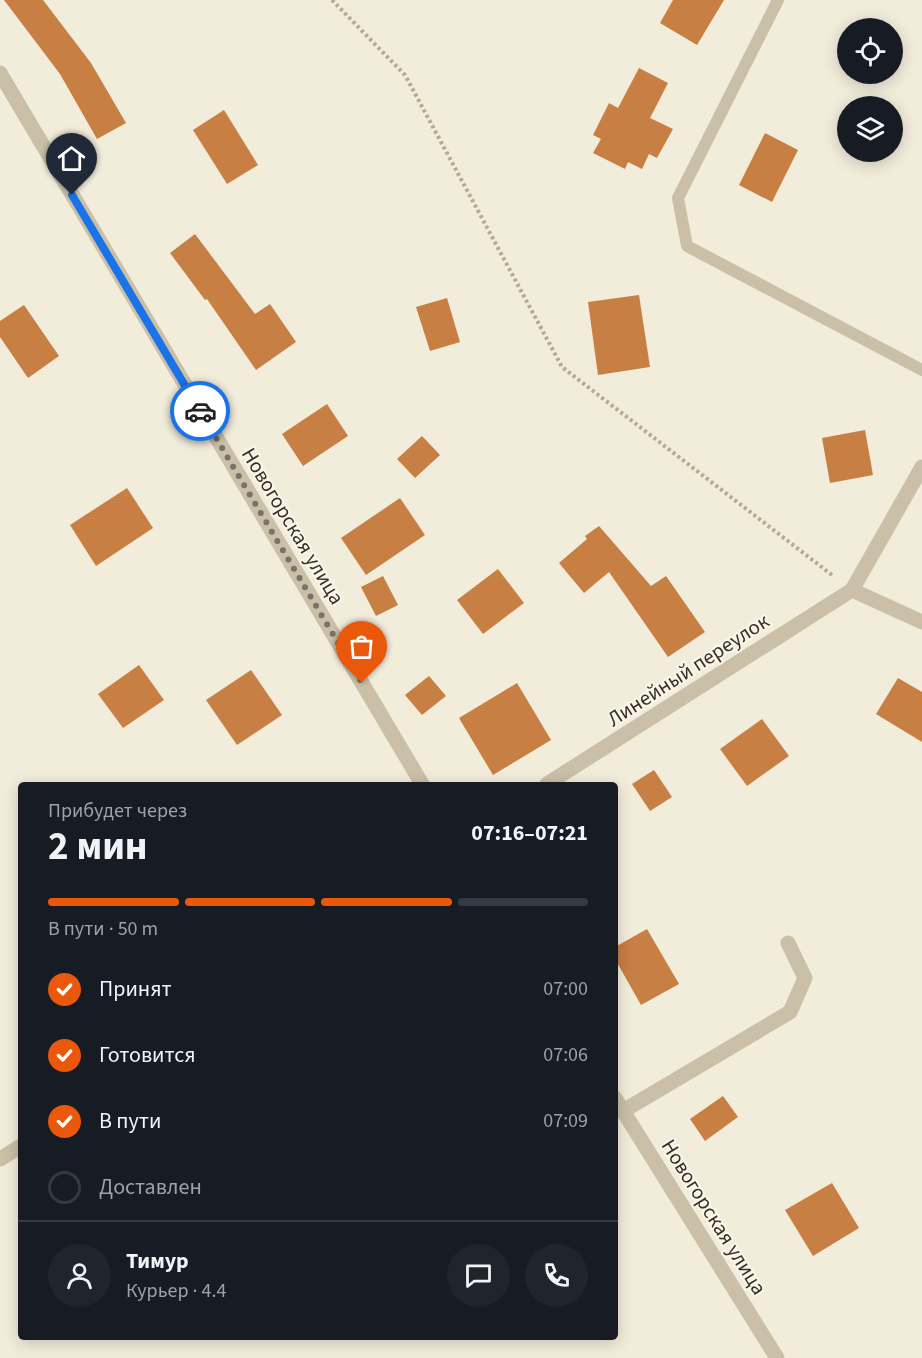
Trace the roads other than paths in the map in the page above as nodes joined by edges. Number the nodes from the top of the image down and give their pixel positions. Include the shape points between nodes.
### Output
1 (778, 0) edge
2 (0, 73) edge
3 (922, 370) edge
4 (922, 467) edge
5 (852, 590) junction
6 (922, 622) edge
7 (421, 782) edge
8 (550, 782) edge
9 (788, 943) dead end
10 (619, 1104) edge
11 (18, 1148) edge
12 (0, 1159) edge
13 (777, 1358) edge

1 - 3 lane via 678,198 687,246
2 - 7 street, Новогорская улица
4 - 5 street
5 - 6 street
5 - 8 street, Линейный переулок
9 - 10 street via 805,978 790,1012
10 - 13 street, Новогорская улица
11 - 12 street

